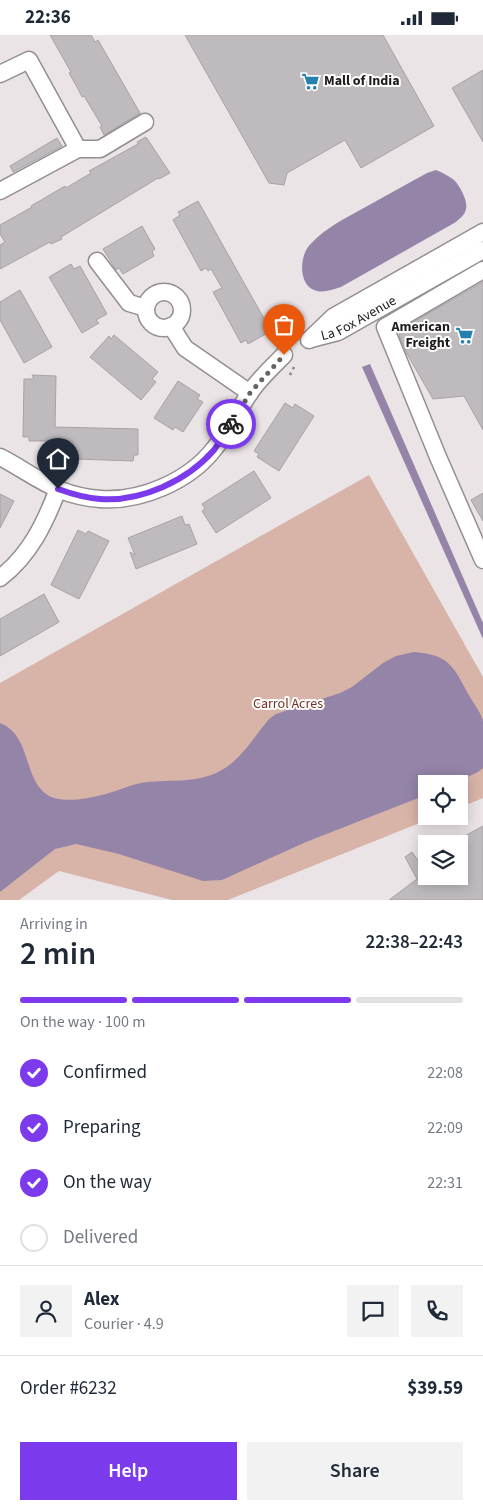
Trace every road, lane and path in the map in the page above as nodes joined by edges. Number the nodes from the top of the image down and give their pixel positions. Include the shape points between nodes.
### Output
1 (0, 74) edge
2 (145, 122) dead end
3 (78, 149) junction
4 (0, 191) edge
5 (483, 232) edge
6 (483, 250) edge
7 (97, 261) dead end
8 (483, 270) edge
9 (146, 308) junction
10 (172, 327) junction
11 (284, 355) dead end
12 (250, 393) junction
13 (0, 457) edge
14 (58, 489) junction
15 (483, 560) edge
16 (0, 578) edge

1 - 3 street via 29,60
2 - 3 street via 100,149
3 - 4 street
5 - 6 street, La Fox Avenue via 333,317 308,340 338,332
7 - 9 street via 129,303
8 - 15 street via 385,327
9 - 10 street via 151,323 161,328
9 - 10 street via 157,294 174,296 182,312
10 - 12 street via 185,347
11 - 12 street
12 - 14 street via 213,450 198,465 169,484 117,499 85,498
13 - 14 street
14 - 16 street via 32,544

